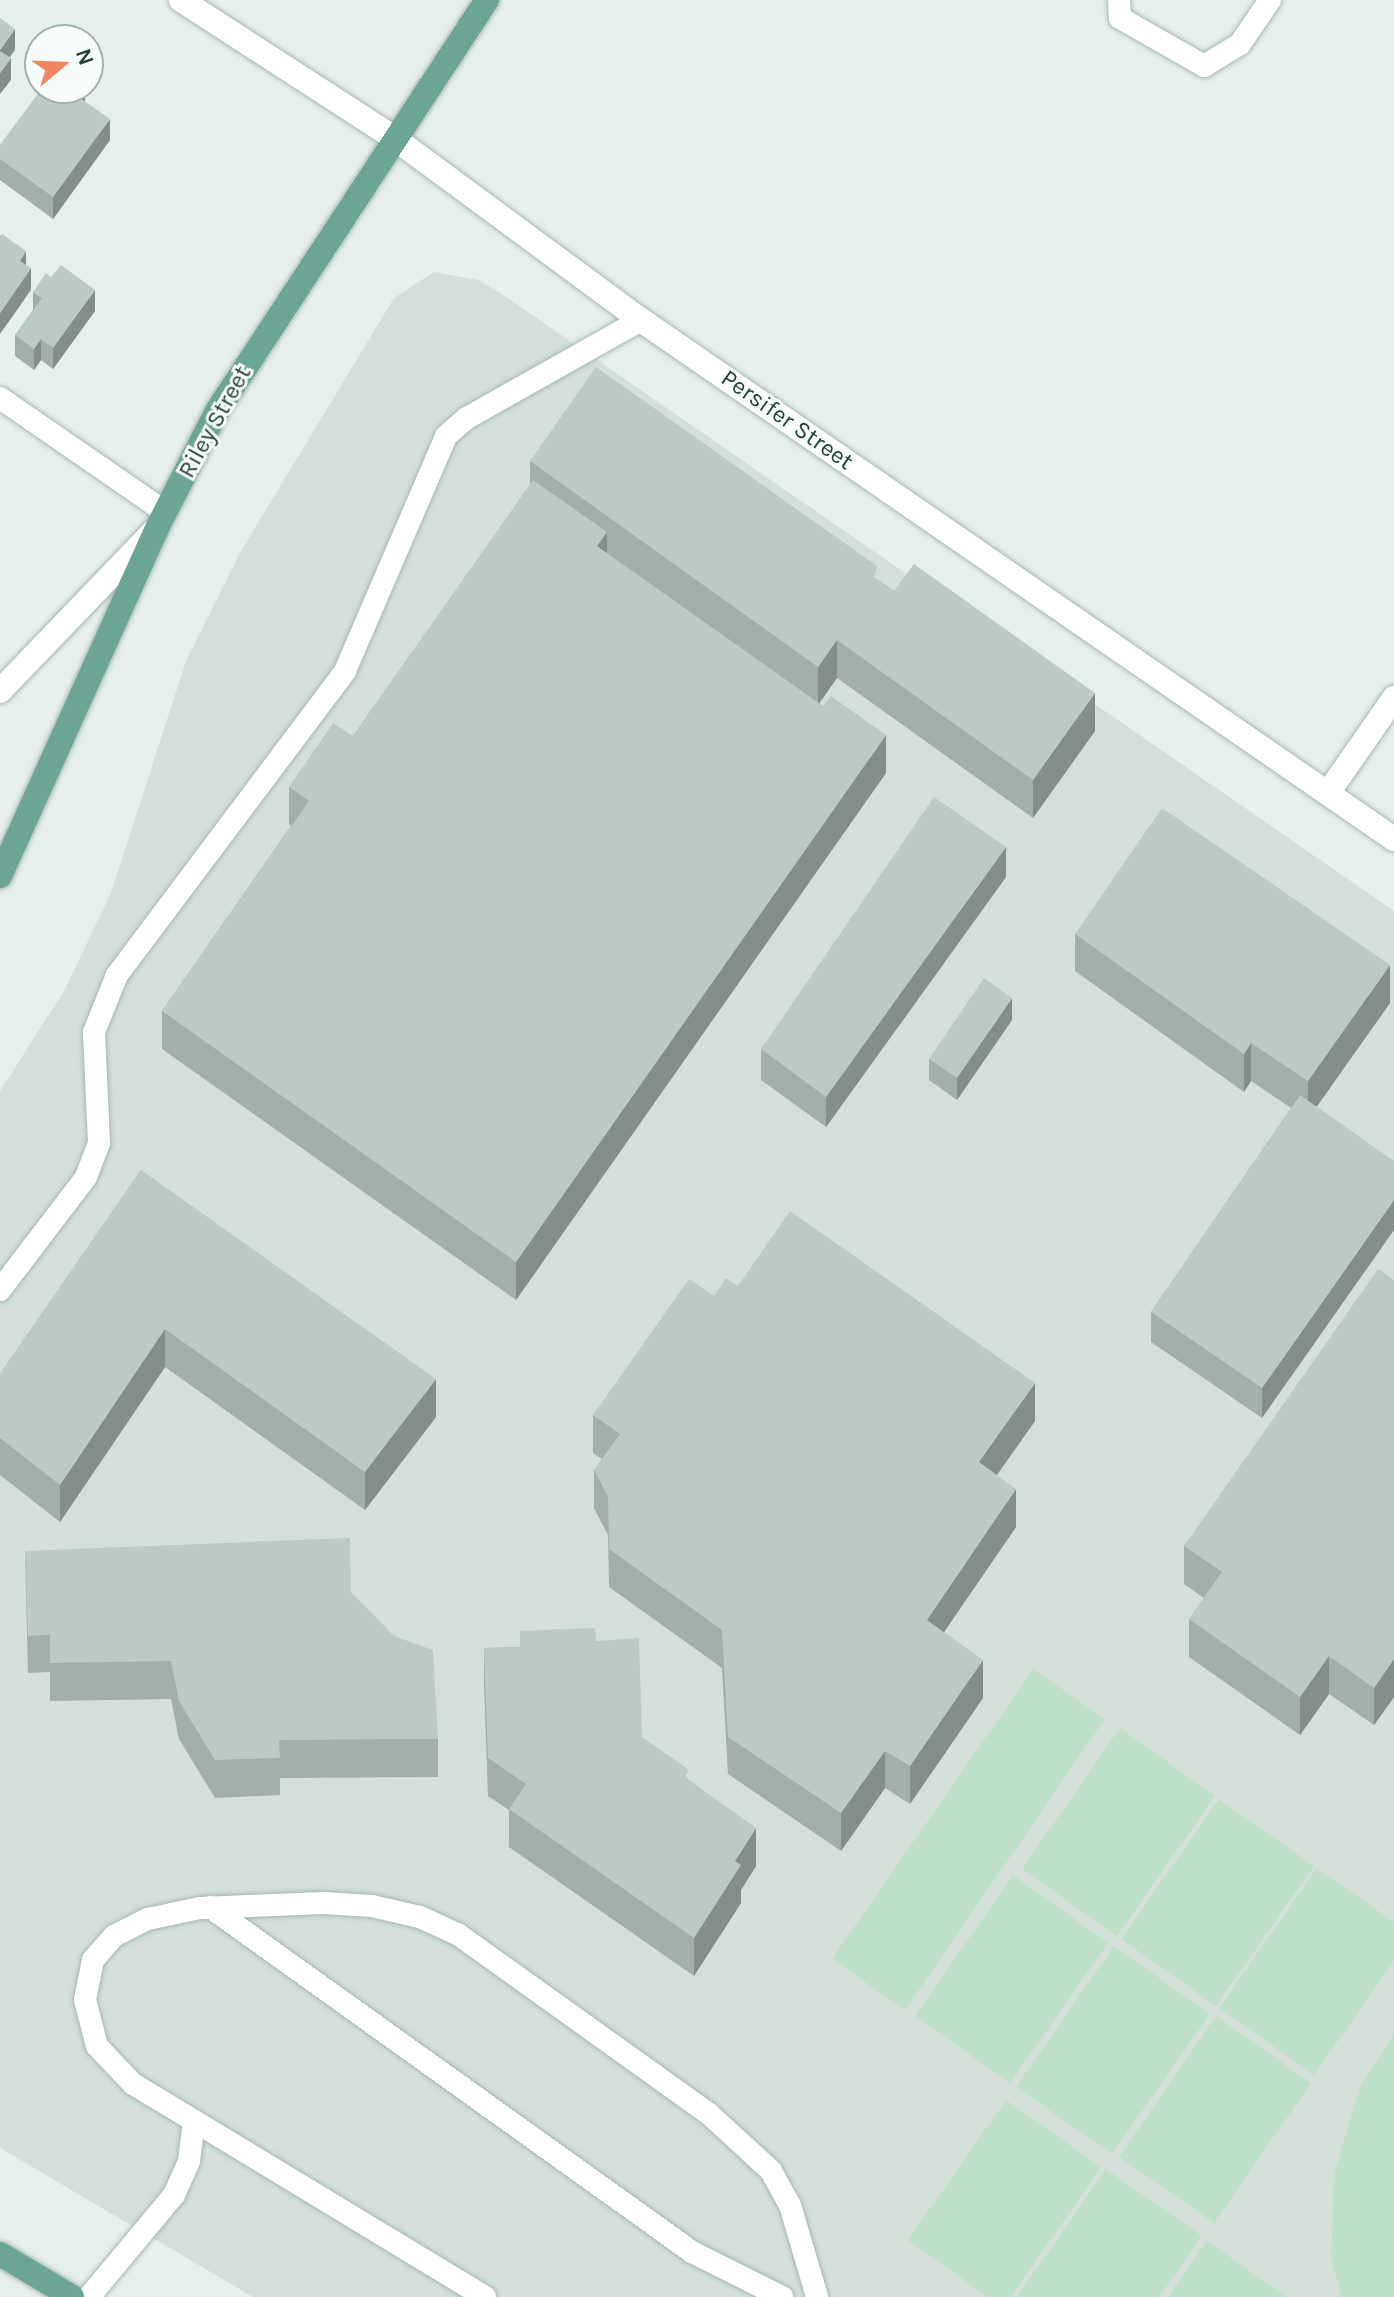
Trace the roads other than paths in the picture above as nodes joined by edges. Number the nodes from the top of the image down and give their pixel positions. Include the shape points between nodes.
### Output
1 (181, 0) edge
2 (487, 0) edge
3 (1119, 0) edge
4 (1270, 0) edge
5 (394, 138) junction
6 (641, 320) junction
7 (0, 398) edge
8 (162, 519) junction
9 (0, 691) edge
10 (1394, 698) edge
11 (1328, 793) junction
12 (1394, 839) edge
13 (0, 876) edge
14 (0, 1290) edge
15 (210, 1907) junction
16 (194, 2121) junction
17 (0, 2254) edge
18 (72, 2297) edge
19 (89, 2297) edge
20 (485, 2297) edge
21 (782, 2297) edge
22 (817, 2297) edge

1 - 5 street, Persifer Street
2 - 5 main road, Riley Street
3 - 4 lane via 1120,18 1204,66 1240,44
5 - 6 street, Persifer Street
5 - 8 main road, Riley Street via 217,411
6 - 11 street, Persifer Street
6 - 14 lane via 467,418 446,436 345,671 117,975 94,1032 99,1143 86,1177
7 - 8 lane
8 - 9 street
8 - 13 main road, Riley Street
10 - 11 street
11 - 12 street, Persifer Street
15 - 16 lane via 148,1919 114,1936 93,1960 85,2000 97,2046 133,2084
15 - 21 lane via 692,2252
15 - 22 lane via 372,1906 420,1917 459,1935 708,2113 771,2171 790,2205
16 - 19 lane via 189,2161 174,2195
16 - 20 lane
17 - 18 main road

